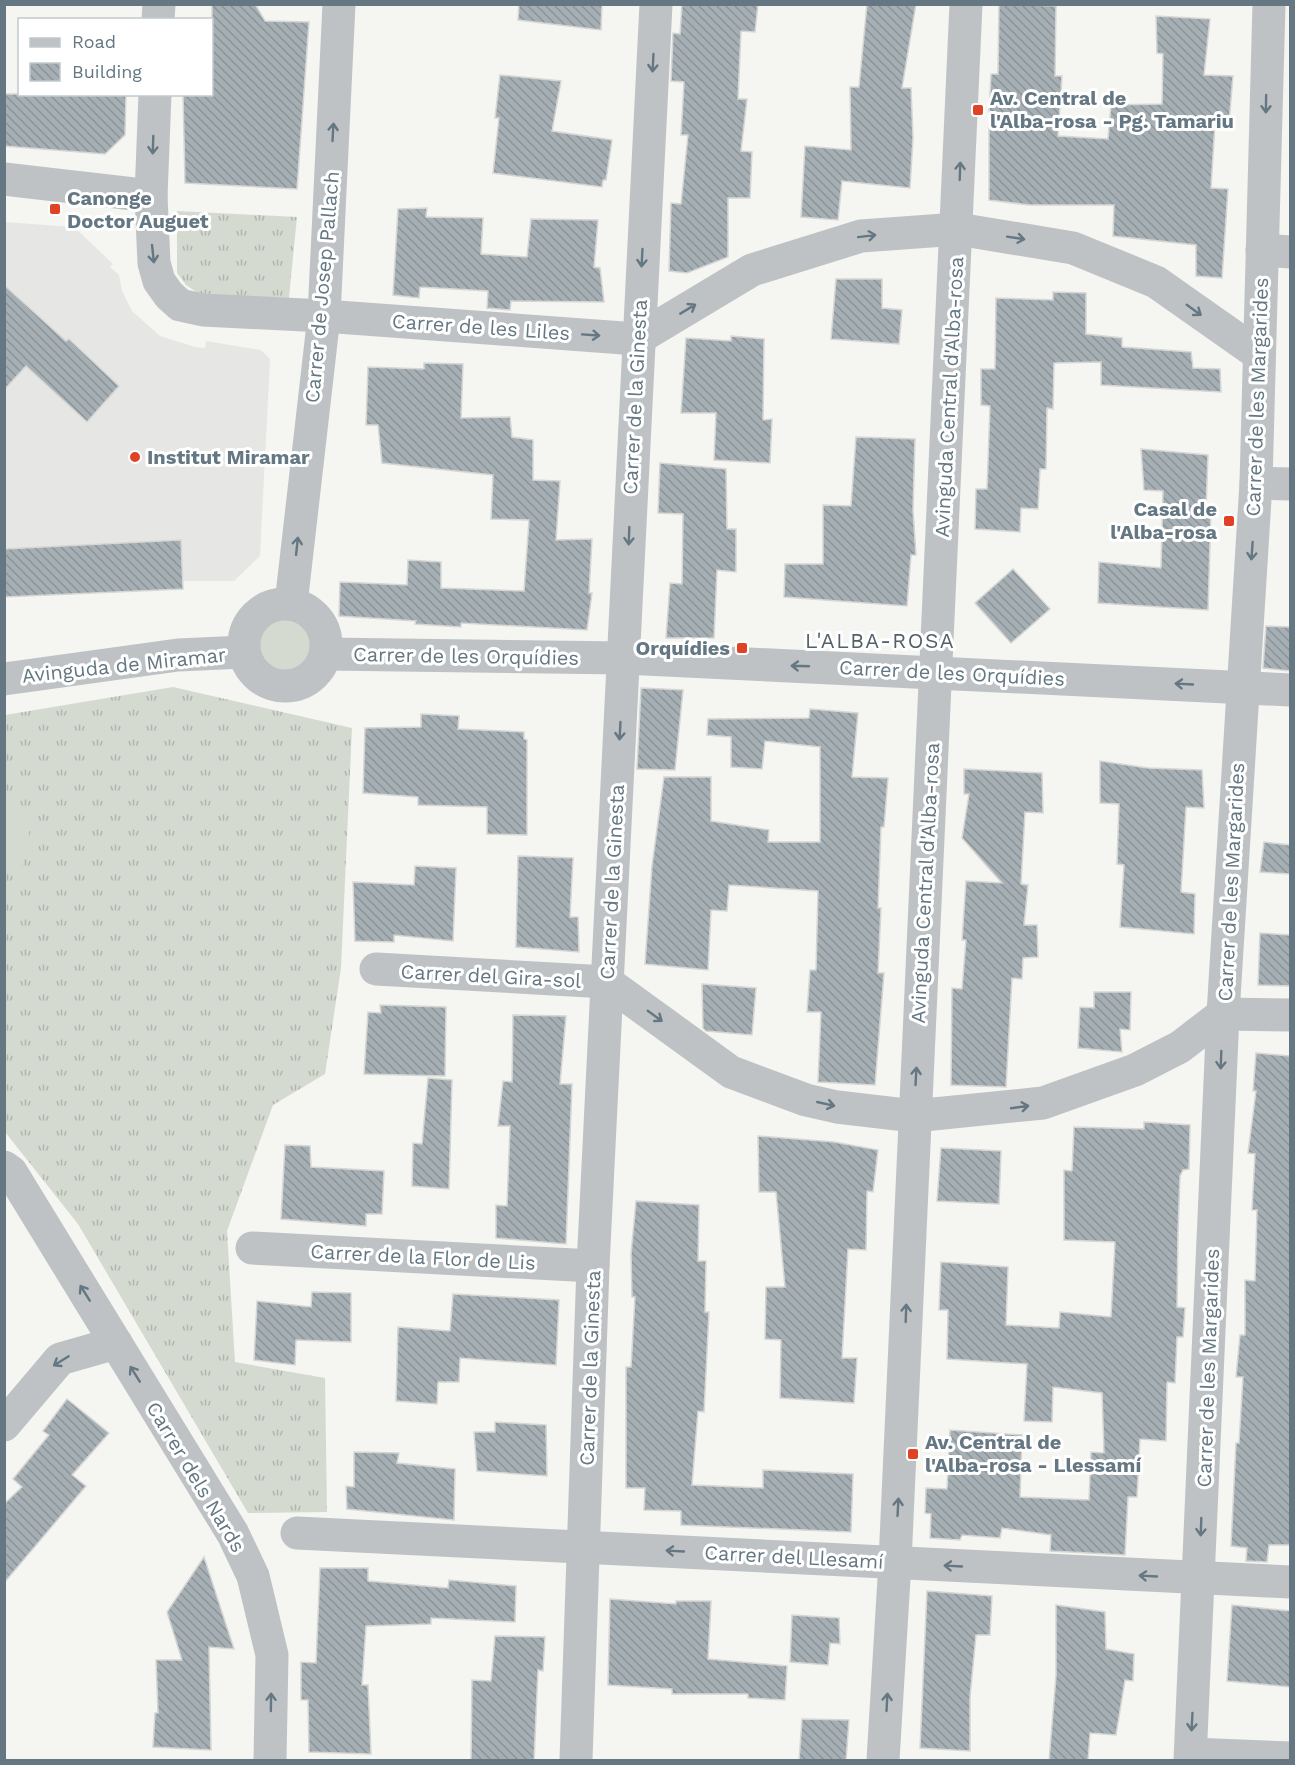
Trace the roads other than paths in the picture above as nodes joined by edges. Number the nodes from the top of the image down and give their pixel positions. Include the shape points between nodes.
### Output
1 (339, 4) edge
2 (656, 4) edge
3 (966, 4) edge
4 (1269, 4) edge
5 (1279, 46) edge
6 (155, 96) edge
7 (4, 179) edge
8 (151, 196) junction
9 (958, 229) junction
10 (1276, 251) edge
11 (324, 316) junction
12 (638, 339) junction
13 (1257, 353) junction
14 (1256, 483) junction
15 (1290, 484) edge
16 (291, 604) junction
17 (244, 652) junction
18 (326, 654) junction
19 (624, 658) junction
20 (935, 671) junction
21 (4, 679) edge
22 (1242, 687) junction
23 (1290, 690) edge
24 (376, 969) dead end
25 (607, 982) junction
26 (1223, 1014) junction
27 (1290, 1015) edge
28 (914, 1116) junction
29 (4, 1167) edge
30 (252, 1248) dead end
31 (593, 1266) junction
32 (116, 1343) junction
33 (4, 1425) edge
34 (297, 1533) dead end
35 (585, 1546) junction
36 (895, 1562) junction
37 (1199, 1579) junction
38 (1290, 1582) edge
39 (1190, 1757) edge
40 (1290, 1758) edge
41 (270, 1761) edge
42 (576, 1761) edge
43 (883, 1761) edge

11 -> 1 street, Carrer de Josep Pallach
2 -> 12 street, Carrer de la Ginesta
9 -> 3 street, Avinguda Central d'Alba-rosa
4 - 5 street, Carrer de les Margarides
5 -> 10 street, Carrer de les Margarides
6 -> 8 street, Carrer de les Liles
7 - 8 street
8 -> 11 street, Carrer de les Liles via 154,263 164,288 180,305 202,310
12 -> 9 street via 752,270 861,236
9 -> 13 street via 1073,248 1156,282
9 - 20 street, Avinguda Central d'Alba-rosa
10 - 13 street, Carrer de les Margarides
11 -> 12 street, Carrer de les Liles
16 -> 11 street, Carrer de Josep Pallach
12 -> 19 street, Carrer de la Ginesta
13 - 14 street, Carrer de les Margarides
14 - 15 street
14 -> 22 street, Carrer de les Margarides
16 - 17 street via 271,606 255,616 245,633
16 - 18 street via 309,612 322,627
17 - 18 street via 248,666 258,677 270,685 284,687 311,678
17 - 21 street, Avinguda de Miramar via 178,655
18 - 19 street, Carrer de les Orquídies
20 -> 19 street, Carrer de les Orquídies
19 -> 25 street, Carrer de la Ginesta
22 -> 20 street, Carrer de les Orquídies
28 -> 20 street, Avinguda Central d'Alba-rosa
22 - 23 street, Carrer de les Orquídies
22 - 26 street, Carrer de les Margarides
24 - 25 street, Carrer del Gira-sol
25 -> 28 street via 731,1072 827,1104
25 - 31 street, Carrer de la Ginesta
26 - 27 street
28 -> 26 street via 1043,1103 1135,1070 1180,1047
26 -> 37 street, Carrer de les Margarides
36 -> 28 street, Avinguda Central d'Alba-rosa
32 -> 29 street, Carrer dels Nards via 11,1172
30 - 31 street, Carrer de la Flor de Lis
31 - 35 street, Carrer de la Ginesta
32 -> 33 street via 60,1359
41 -> 32 street, Carrer dels Nards via 272,1655 253,1576 233,1534
34 - 35 street, Carrer del Llesamí
36 -> 35 street, Carrer del Llesamí
35 - 42 street, Carrer de la Ginesta
37 -> 36 street, Carrer del Llesamí
43 -> 36 street, Avinguda Central d'Alba-rosa
37 - 38 street, Carrer del Llesamí
37 -> 39 street, Carrer de les Margarides
39 - 40 street

